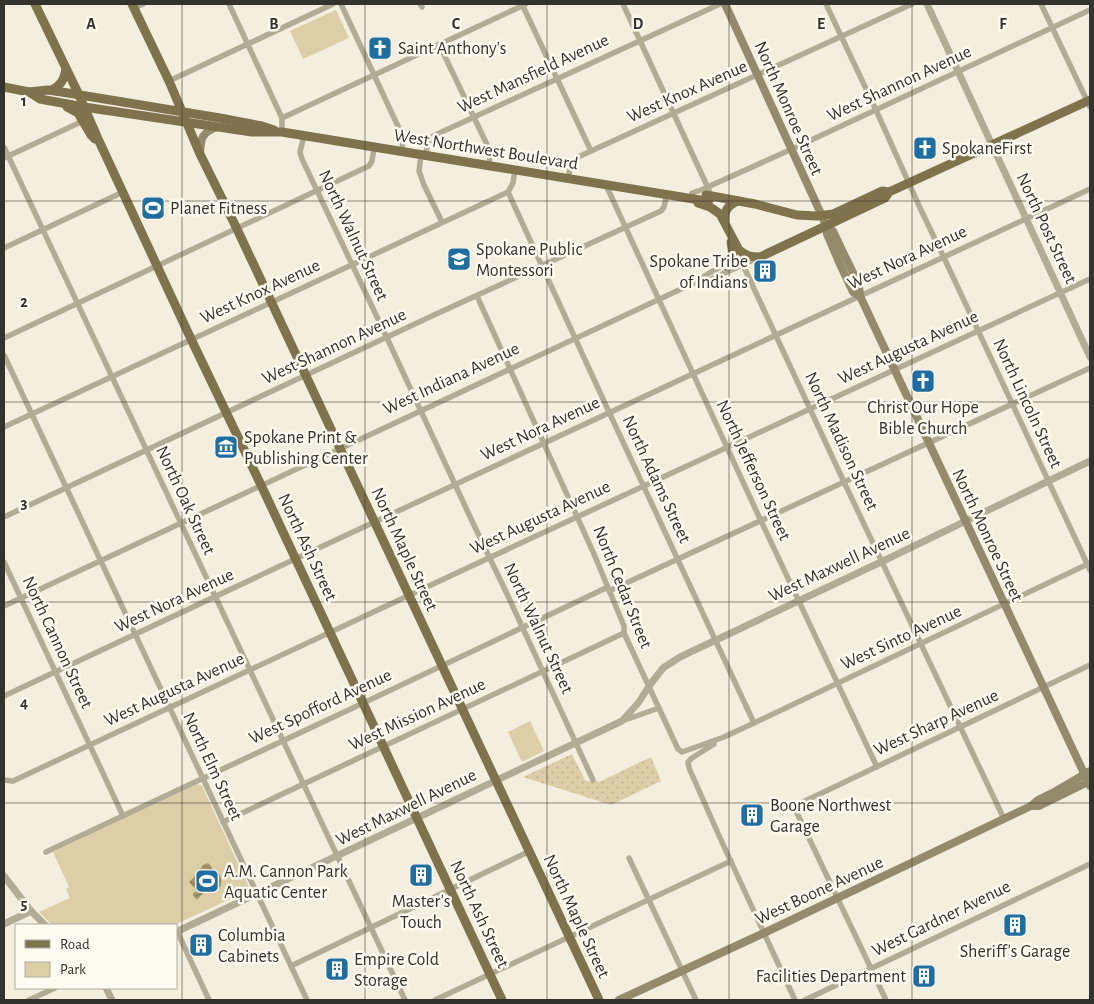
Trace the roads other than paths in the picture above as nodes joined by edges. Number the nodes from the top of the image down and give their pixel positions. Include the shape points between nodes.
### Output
1 (35, 4) edge
2 (229, 4) edge
3 (333, 4) edge
4 (341, 4) edge
5 (523, 4) edge
6 (623, 4) edge
7 (720, 4) edge
8 (725, 4) edge
9 (826, 4) edge
10 (912, 4) edge
11 (927, 4) edge
12 (1041, 4) edge
13 (137, 5) edge
14 (1090, 10) edge
15 (1052, 28) junction
16 (842, 37) junction
17 (640, 40) junction
18 (248, 44) junction
19 (439, 44) junction
20 (66, 69) junction
21 (958, 72) junction
22 (374, 74) junction
23 (758, 75) junction
24 (557, 79) junction
25 (169, 81) junction
26 (4, 88) edge
27 (52, 90) junction
28 (29, 92) junction
29 (79, 95) junction
30 (58, 102) junction
31 (1089, 103) edge
32 (84, 107) junction
33 (876, 110) junction
34 (181, 112) junction
35 (674, 114) junction
36 (473, 117) junction
37 (282, 118) junction
38 (83, 121) junction
39 (186, 123) junction
40 (217, 127) junction
41 (282, 132) junction
42 (304, 136) junction
43 (99, 142) junction
44 (992, 145) junction
45 (4, 147) edge
46 (374, 148) junction
47 (792, 149) junction
48 (402, 152) junction
49 (591, 152) junction
50 (200, 154) junction
51 (423, 155) junction
52 (6, 157) edge
53 (488, 166) junction
54 (515, 170) junction
55 (568, 178) junction
56 (908, 183) junction
57 (606, 185) junction
58 (1090, 189) edge
59 (317, 190) junction
60 (709, 191) junction
61 (122, 192) junction
62 (508, 192) junction
63 (889, 192) junction
64 (667, 194) junction
65 (690, 198) junction
66 (734, 200) junction
67 (822, 216) junction
68 (1026, 219) junction
69 (442, 222) junction
70 (826, 226) junction
71 (625, 227) junction
72 (727, 228) junction
73 (237, 229) junction
74 (42, 230) junction
75 (4, 248) edge
76 (760, 257) junction
77 (944, 257) junction
78 (352, 264) junction
79 (157, 265) junction
80 (743, 265) junction
81 (541, 266) junction
82 (726, 266) junction
83 (1090, 279) edge
84 (694, 283) junction
85 (1061, 292) junction
86 (477, 296) junction
87 (860, 296) junction
88 (658, 299) junction
89 (271, 302) junction
90 (77, 304) junction
91 (978, 330) junction
92 (776, 335) junction
93 (4, 338) edge
94 (386, 338) junction
95 (575, 338) junction
96 (191, 339) junction
97 (4, 355) edge
98 (1090, 356) edge
99 (1090, 368) edge
100 (510, 369) junction
101 (894, 369) junction
102 (693, 374) junction
103 (305, 376) junction
104 (111, 377) junction
105 (1012, 405) junction
106 (811, 409) junction
107 (420, 410) junction
108 (609, 412) junction
109 (226, 413) junction
110 (32, 414) junction
111 (4, 427) edge
112 (544, 443) junction
113 (928, 443) junction
114 (727, 447) junction
115 (339, 449) junction
116 (146, 450) junction
117 (1090, 461) edge
118 (1048, 481) junction
119 (844, 482) junction
120 (261, 485) junction
121 (455, 485) junction
122 (644, 486) junction
123 (66, 488) junction
124 (4, 517) edge
125 (577, 517) junction
126 (761, 521) junction
127 (965, 521) junction
128 (374, 522) junction
129 (181, 523) junction
130 (489, 557) junction
131 (295, 559) junction
132 (678, 559) junction
133 (101, 561) junction
134 (4, 562) edge
135 (881, 562) junction
136 (1089, 566) edge
137 (609, 589) junction
138 (409, 596) junction
139 (215, 597) junction
140 (21, 598) junction
141 (798, 601) junction
142 (1004, 604) junction
143 (4, 606) edge
144 (522, 627) junction
145 (330, 633) junction
146 (624, 633) junction
147 (135, 635) junction
148 (715, 640) junction
149 (921, 645) junction
150 (1090, 665) edge
151 (441, 666) junction
152 (250, 670) junction
153 (543, 671) junction
154 (56, 672) junction
155 (838, 683) junction
156 (649, 686) junction
157 (1044, 687) junction
158 (4, 696) edge
159 (363, 703) junction
160 (170, 708) junction
161 (659, 708) junction
162 (462, 710) junction
163 (622, 722) junction
164 (754, 723) junction
165 (961, 727) junction
166 (724, 737) junction
167 (283, 741) junction
168 (576, 743) junction
169 (90, 745) junction
170 (383, 746) junction
171 (682, 752) joint
172 (877, 767) junction
173 (1087, 772) edge
174 (203, 779) junction
175 (4, 780) edge
176 (593, 780) dead end
177 (496, 781) junction
178 (1090, 783) edge
179 (303, 784) junction
180 (1031, 806) junction
181 (123, 816) junction
182 (417, 818) junction
183 (1004, 819) junction
184 (223, 822) junction
185 (46, 852) dead end
186 (530, 852) junction
187 (337, 856) junction
188 (629, 858) dead end
189 (730, 861) junction
190 (1090, 864) edge
191 (4, 876) edge
192 (450, 889) junction
193 (256, 894) junction
194 (838, 898) junction
195 (649, 900) junction
196 (31, 911) junction
197 (4, 924) edge
198 (45, 924) edge
199 (371, 927) junction
200 (178, 931) edge
201 (178, 933) edge
202 (764, 933) junction
203 (569, 937) junction
204 (291, 966) junction
205 (871, 968) junction
206 (682, 971) junction
207 (490, 974) junction
208 (53, 989) edge
209 (29, 1000) edge
210 (209, 1000) edge
211 (307, 1000) edge
212 (406, 1000) edge
213 (435, 1000) edge
214 (502, 1000) edge
215 (599, 1000) edge
216 (619, 1000) edge
217 (696, 1000) edge
218 (795, 1000) edge
219 (805, 1000) edge
220 (886, 1000) edge

1 - 20 main road, North Ash Street
2 - 18 street
3 - 18 street
4 - 22 street
5 - 19 street
5 - 24 street
6 - 17 street
7 - 17 street, West Mansfield Avenue
8 - 23 main road, North Monroe Street
9 - 16 street, North Lincoln Street
10 - 16 street, West Knox Avenue
11 - 21 street, North Post Street
12 - 15 street
13 - 25 main road, North Maple Street
14 - 15 street, West Shannon Avenue
15 - 21 street, West Shannon Avenue
15 - 31 street
16 - 23 street, West Knox Avenue
16 - 33 street, North Lincoln Street
17 - 24 street, West Mansfield Avenue
17 - 35 street
18 - 25 street
18 - 37 street
19 - 22 street
19 - 36 street
20 - 27 main road via 64,79
20 - 29 main road, North Ash Street
21 - 33 street, West Shannon Avenue
21 - 44 street, North Post Street
22 - 37 street
22 - 48 street via 403,137
23 - 35 street, West Knox Avenue
23 - 47 main road, North Monroe Street
24 - 36 street, West Mansfield Avenue
24 - 49 street
25 - 34 main road, North Maple Street
26 - 28 main road
27 - 28 main road
27 - 29 main road
28 - 30 main road via 40,99
29 - 32 main road, North Ash Street
29 - 34 main road
30 - 32 main road
30 - 38 main road via 78,113
31 - 44 main road, West Indiana Avenue
32 - 39 main road
32 - 43 main road, North Ash Street
33 - 47 street, West Shannon Avenue
33 - 56 street, North Lincoln Street
34 - 39 main road, North Maple Street
34 - 41 main road
35 - 49 street, West Knox Avenue
35 - 60 street
36 - 51 street, West Mansfield Avenue via 433,136
36 - 53 street via 491,153
37 - 41 street
38 - 43 main road via 90,136
38 - 52 street
39 - 40 main road
39 - 50 main road, North Maple Street
40 - 41 main road
40 - 50 main road via 202,136
41 - 42 main road, West Northwest Boulevard
42 - 46 main road, West Northwest Boulevard
42 - 59 street, North Walnut Street via 300,154
43 - 61 main road, North Ash Street
44 - 56 main road, West Indiana Avenue
44 - 68 street, North Post Street
45 - 52 street, North Oak Street
46 - 48 main road, West Northwest Boulevard
46 - 59 street via 369,166
47 - 60 street, West Shannon Avenue
47 - 67 main road, North Monroe Street
48 - 51 main road, West Northwest Boulevard
49 - 55 street, West Knox Avenue via 571,164
50 - 73 main road, North Maple Street
51 - 53 main road, West Northwest Boulevard
51 - 69 street via 419,171
52 - 74 street, North Oak Street
53 - 54 main road, West Northwest Boulevard
54 - 55 main road, West Northwest Boulevard
54 - 62 street
55 - 57 main road, West Northwest Boulevard
56 - 63 main road, West Indiana Avenue
56 - 77 street, North Lincoln Street
57 - 64 main road, West Northwest Boulevard
57 - 71 street, North Jefferson Street
58 - 68 street, West Nora Avenue
59 - 73 street
59 - 78 street, North Walnut Street
60 - 65 main road via 710,198 706,201
60 - 66 main road
61 - 74 street
61 - 79 main road, North Ash Street
62 - 69 street, West Knox Avenue
62 - 81 street, North Adams Street
63 - 67 main road, West Indiana Avenue via 882,191
63 - 70 main road, West Indiana Avenue via 885,198
64 - 65 main road, West Northwest Boulevard
64 - 71 street, West Shannon Avenue via 661,211
65 - 72 main road, West Northwest Boulevard via 714,209
66 - 67 main road via 797,215
66 - 72 main road via 724,214
67 - 70 main road, North Monroe Street
68 - 77 street, West Nora Avenue
68 - 85 street, North Post Street
69 - 78 street, West Knox Avenue
70 - 76 main road, West Indiana Avenue
70 - 87 main road, North Monroe Street via 826,234 853,292
71 - 81 street, West Shannon Avenue
71 - 88 street, North Jefferson Street
72 - 76 main road, West Northwest Boulevard via 739,250 750,257
72 - 82 main road via 733,255
73 - 79 street
73 - 89 main road, North Maple Street
74 - 75 street
74 - 90 street, North Oak Street
76 - 80 street, West Indiana Avenue
77 - 87 street, West Nora Avenue
77 - 91 street, North Lincoln Street
78 - 89 street, West Knox Avenue
78 - 94 street, North Walnut Street
79 - 90 street
79 - 96 main road, North Ash Street
80 - 82 street, West Indiana Avenue
80 - 84 street, West Indiana Avenue
80 - 92 street, North Madison Street
81 - 86 street, West Shannon Avenue
81 - 95 street, North Adams Street
82 - 84 street, West Indiana Avenue
83 - 85 street, West Augusta Avenue
84 - 88 street, West Indiana Avenue
85 - 91 street, West Augusta Avenue
85 - 98 street, North Post Street
86 - 94 street, West Shannon Avenue
86 - 100 street, North Cedar Street
87 - 92 street, West Nora Avenue
87 - 101 main road, North Monroe Street
88 - 95 street, West Indiana Avenue
88 - 102 street, North Jefferson Street
89 - 96 street, West Knox Avenue
89 - 103 main road, North Maple Street
90 - 93 street
90 - 104 street, North Oak Street
91 - 101 street, West Augusta Avenue
91 - 105 street, North Lincoln Street
92 - 102 street, West Nora Avenue
92 - 106 street, North Madison Street
94 - 103 street, West Shannon Avenue
94 - 107 street, North Walnut Street
95 - 100 street, West Indiana Avenue
95 - 108 street, North Adams Street
96 - 104 street, West Knox Avenue
96 - 109 main road, North Ash Street
97 - 110 street, North Elm Street
99 - 105 street, West Spofford Avenue
100 - 107 street, West Indiana Avenue
100 - 112 street, North Cedar Street
101 - 106 street, West Augusta Avenue
101 - 113 main road, North Monroe Street
102 - 108 street, West Nora Avenue
102 - 114 street, North Jefferson Street
103 - 109 street, West Shannon Avenue
103 - 115 main road, North Maple Street
104 - 110 street, West Knox Avenue
104 - 116 street, North Oak Street
105 - 113 street, West Spofford Avenue
105 - 118 street, North Lincoln Street
106 - 114 street, West Augusta Avenue
106 - 119 street, North Madison Street
107 - 115 street, West Indiana Avenue
107 - 121 street, North Walnut Street
108 - 112 street, West Nora Avenue
108 - 122 street, North Adams Street
109 - 116 street, West Shannon Avenue
109 - 120 main road, North Ash Street
110 - 111 street, West Knox Avenue
110 - 123 street, North Elm Street
112 - 121 street, West Nora Avenue
112 - 125 street, North Cedar Street
113 - 119 street, West Spofford Avenue
113 - 127 main road, North Monroe Street
114 - 122 street, West Augusta Avenue
114 - 126 street, North Jefferson Street
115 - 120 street, West Indiana Avenue
115 - 128 main road, North Maple Street
116 - 123 street, West Shannon Avenue
116 - 129 street, North Oak Street
117 - 118 street, West Maxwell Avenue
118 - 127 street, West Maxwell Avenue
118 - 136 street, North Lincoln Street
119 - 126 street, West Spofford Avenue
119 - 135 street, North Madison Street
120 - 129 street, West Indiana Avenue
120 - 131 main road, North Ash Street
121 - 128 street, West Nora Avenue
121 - 130 street, North Walnut Street
122 - 125 street, West Augusta Avenue
122 - 132 street, North Adams Street
123 - 124 street, West Shannon Avenue
123 - 133 street, North Elm Street
125 - 130 street, West Augusta Avenue
125 - 137 street, North Cedar Street
126 - 132 street, West Spofford Avenue
126 - 141 street, North Jefferson Street
127 - 135 street, West Maxwell Avenue
127 - 142 main road, North Monroe Street
128 - 131 street, West Nora Avenue
128 - 138 main road, North Maple Street
129 - 133 street, West Indiana Avenue
129 - 139 street, North Oak Street
130 - 138 street, West Augusta Avenue
130 - 144 street, North Walnut Street
131 - 139 street, West Nora Avenue
131 - 145 main road, North Ash Street
132 - 137 street, West Spofford Avenue
132 - 148 street, North Adams Street
133 - 140 street, West Indiana Avenue
133 - 147 street, North Elm Street
134 - 140 street, North Cannon Street
135 - 141 street, West Maxwell Avenue
135 - 149 street, North Madison Street
136 - 142 street, West Sinto Avenue
137 - 144 street, West Spofford Avenue
137 - 146 street, North Cedar Street
138 - 145 street, West Augusta Avenue
138 - 151 main road, North Maple Street
139 - 147 street, West Nora Avenue
139 - 152 street, North Oak Street
140 - 143 street, West Indiana Avenue
140 - 154 street, North Cannon Street
141 - 148 street, West Maxwell Avenue
141 - 155 street, North Jefferson Street
142 - 149 street, West Sinto Avenue
142 - 157 main road, North Monroe Street
144 - 151 street, West Spofford Avenue
144 - 153 street, North Walnut Street
145 - 152 street, West Augusta Avenue
145 - 159 main road, North Ash Street
146 - 153 street, West Mission Avenue
146 - 156 street, North Cedar Street
147 - 154 street, West Nora Avenue
147 - 160 street, North Elm Street
148 - 156 street, West Maxwell Avenue via 663,668
148 - 164 street, North Adams Street
149 - 155 street, West Sinto Avenue
149 - 165 street, North Madison Street
150 - 157 street, West Sharp Avenue
151 - 159 street, West Spofford Avenue
151 - 162 main road, North Maple Street
152 - 160 street, West Augusta Avenue
152 - 167 street, North Oak Street
153 - 162 street, West Mission Avenue
153 - 168 street, North Walnut Street
154 - 158 street, West Nora Avenue
154 - 169 street, North Cannon Street
155 - 164 street, West Sinto Avenue
155 - 172 street, North Jefferson Street
156 - 161 street, North Cedar Street
156 - 163 street, West Maxwell Avenue
157 - 165 street, West Sharp Avenue
157 - 173 main road, North Monroe Street
159 - 167 street, West Spofford Avenue
159 - 170 main road, North Ash Street
160 - 169 street, West Augusta Avenue
160 - 174 street, North Elm Street
161 - 163 street, West Maxwell Avenue
161 - 171 street, North Cedar Street
162 - 170 street, West Mission Avenue
162 - 177 main road, North Maple Street
163 - 168 street, West Maxwell Avenue
164 - 166 street, West Sinto Avenue
165 - 172 street, West Sharp Avenue
165 - 183 street, North Madison Street
166 - 171 street, West Sinto Avenue
166 - 189 street, West Sinto Avenue via 688,762
167 - 174 street, West Spofford Avenue
167 - 179 street, North Oak Street
168 - 176 street, North Walnut Street
168 - 177 street, West Maxwell Avenue
169 - 175 street, West Augusta Avenue via 13,781
169 - 181 street, North Cannon Street
170 - 179 street, West Mission Avenue
170 - 182 main road, North Ash Street
172 - 194 street, West Sharp Avenue via 800,803 797,808
173 - 178 main road, North Monroe Street
173 - 180 main road, West Boone Avenue
174 - 181 street, West Spofford Avenue
174 - 184 street, North Elm Street
177 - 182 street, West Maxwell Avenue
177 - 186 main road, North Maple Street
178 - 180 main road, West Boone Avenue via 1039,806
179 - 184 street, West Mission Avenue
179 - 187 street, North Oak Street
180 - 183 main road, West Boone Avenue
181 - 185 street, West Spofford Avenue
182 - 187 street, West Maxwell Avenue
182 - 192 main road, North Ash Street
183 - 194 main road, West Boone Avenue
184 - 193 street, North Elm Street
186 - 192 street
186 - 203 main road, North Maple Street
187 - 193 street, West Maxwell Avenue
187 - 199 street, North Oak Street
188 - 195 street
189 - 195 street
189 - 202 street
190 - 205 street, West Gardner Avenue
191 - 196 street
192 - 199 street
192 - 207 main road, North Ash Street
193 - 200 street, West Maxwell Avenue
193 - 204 street, North Elm Street
194 - 202 main road, West Boone Avenue
194 - 205 street
195 - 203 street
195 - 206 street
196 - 197 street
196 - 198 street
199 - 204 street
199 - 212 street, North Oak Street
201 - 210 street
202 - 206 main road, West Boone Avenue
202 - 218 street
203 - 207 street
203 - 215 main road, North Maple Street
204 - 211 street, North Elm Street
205 - 219 street, West Gardner Avenue
205 - 220 street
206 - 216 main road, West Boone Avenue
206 - 217 street
207 - 213 street
207 - 214 main road, North Ash Street
208 - 209 street

